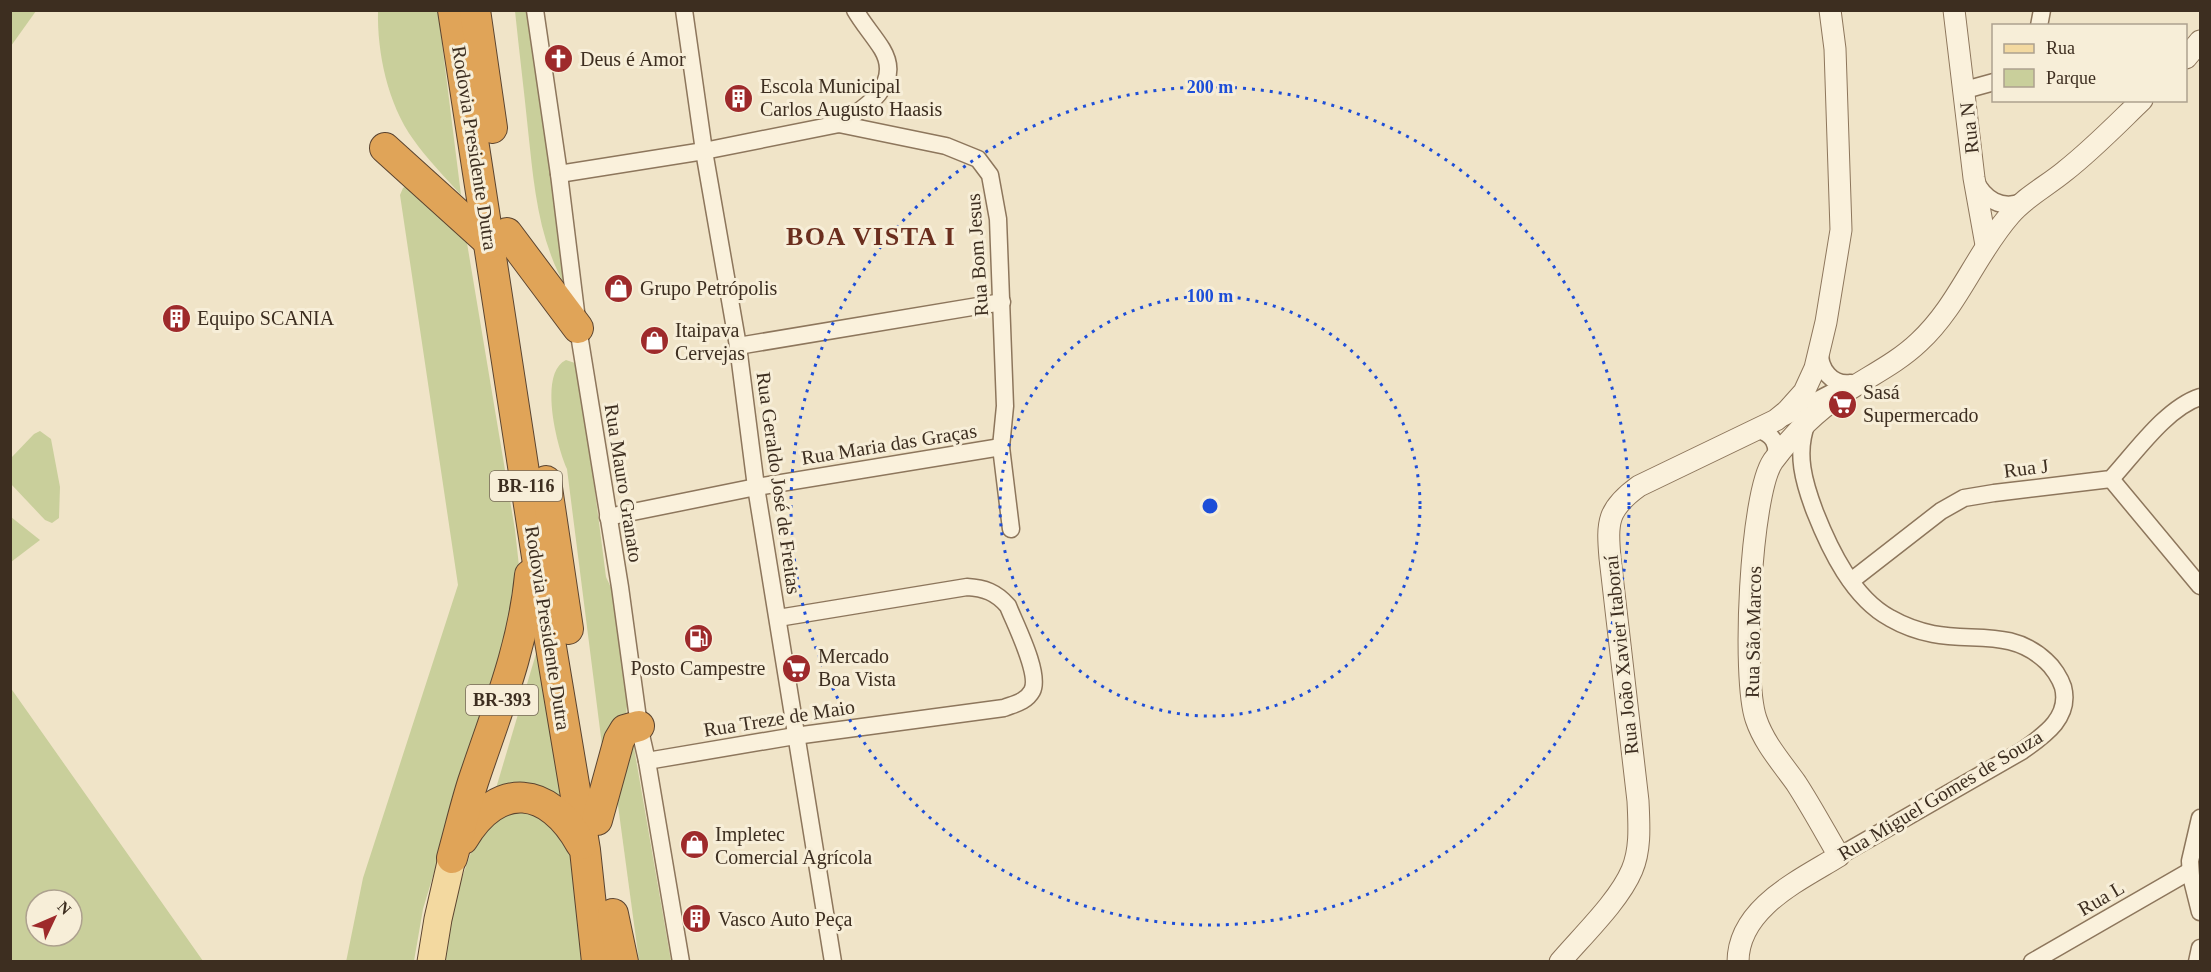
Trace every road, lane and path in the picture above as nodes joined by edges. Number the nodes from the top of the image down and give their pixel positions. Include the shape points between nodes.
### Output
1 (453, 10) edge
2 (475, 10) edge
3 (535, 10) edge
4 (684, 10) edge
5 (855, 10) edge
6 (1830, 10) edge
7 (1954, 10) edge
8 (2200, 40) edge
9 (2187, 57) edge
10 (1992, 83) edge
11 (1965, 90) junction
12 (2140, 102) edge
13 (839, 124) junction
14 (385, 148) dead end
15 (704, 150) junction
16 (559, 174) junction
17 (1974, 178) junction
18 (2022, 202) junction
19 (499, 238) junction
20 (1986, 245) junction
21 (1002, 302) junction
22 (578, 328) junction
23 (738, 346) junction
24 (1818, 356) junction
25 (1873, 375) junction
26 (1851, 383) junction
27 (2200, 397) edge
28 (1804, 420) junction
29 (1767, 426) junction
30 (1001, 447) junction
31 (1779, 455) junction
32 (1802, 464) junction
33 (2111, 479) junction
34 (756, 488) junction
35 (608, 517) junction
36 (1011, 529) dead end
37 (534, 539) junction
38 (1851, 581) junction
39 (2200, 586) edge
40 (778, 618) junction
41 (639, 726) junction
42 (795, 736) junction
43 (647, 761) junction
44 (2200, 818) edge
45 (597, 820) junction
46 (585, 850) junction
47 (1839, 856) junction
48 (452, 858) junction
49 (2190, 866) junction
50 (2200, 912) edge
51 (613, 914) junction
52 (2200, 948) edge
53 (431, 962) edge
54 (597, 962) edge
55 (616, 962) edge
56 (623, 962) edge
57 (681, 962) edge
58 (833, 962) edge
59 (1560, 962) edge
60 (1738, 962) edge
61 (2032, 962) edge
62 (2197, 962) edge

1 - 19 highway, Rodovia Presidente Dutra / BR-116
2 - 19 highway, Rodovia Presidente Dutra / BR-116
3 - 16 street, Rua Mauro Granato
4 - 15 street, Rua Geraldo José de Freitas
5 - 13 street via 883,51 889,69 882,91
6 - 24 street via 1835,49 1841,230
7 - 11 street, Rua N
8 - 9 street
10 - 11 street
11 - 17 street, Rua N
12 - 18 street via 2084,155
13 - 15 street, Rua Bom Jesus
13 - 21 street, Rua Bom Jesus via 946,146 968,153 985,166 998,219
14 - 19 highway
15 - 16 street, Rua Bom Jesus
15 - 23 street, Rua Geraldo José de Freitas
16 - 22 street, Rua Mauro Granato
17 - 18 street via 1984,194 1996,202 2009,206
17 - 20 street, Rua N
18 - 20 street
19 - 22 highway
19 - 37 highway, Rodovia Presidente Dutra / BR-116
19 - 45 highway, Rodovia Presidente Dutra / BR-116 via 560,564
20 - 25 street via 1960,291 1931,330
21 - 23 street
21 - 30 street, Rua Bom Jesus via 1005,406
22 - 35 street, Rua Mauro Granato
23 - 34 street, Rua Geraldo José de Freitas
24 - 26 street via 1829,376 1842,384
24 - 28 street, Rua Miguel Gomes de Souza
24 - 29 street via 1804,392
25 - 26 street
25 - 28 street
26 - 28 street
27 - 33 street via 2164,421
28 - 29 street
28 - 31 street, Rua São Marcos
28 - 32 street, Rua Miguel Gomes de Souza
29 - 31 street
29 - 59 street, Rua João Xavier Itaboraí via 1639,486 1619,502 1610,518 1610,558 1638,801 1638,842 1632,870 1620,892
30 - 34 street, Rua Maria das Graças
30 - 36 street, Rua Bom Jesus
31 - 32 street via 1791,455
31 - 47 street, Rua São Marcos via 1763,483 1753,564 1751,701 1764,739 1796,783
32 - 38 street, Rua Miguel Gomes de Souza via 1821,528
33 - 38 street, Rua J via 1964,498 1941,511
33 - 39 street
34 - 35 street, Rua Maria das Graças
34 - 40 street, Rua Geraldo José de Freitas
35 - 41 street, Rua Mauro Granato
37 - 46 highway, Rodovia Presidente Dutra / BR-116
37 - 48 highway, BR-393 via 528,596 512,672
38 - 47 street, Rua Miguel Gomes de Souza via 1878,611 1917,630 2005,639 2029,647 2049,664 2065,695 2061,716 2037,741
40 - 42 street, Rua Geraldo José de Freitas
40 - 42 street, Rua Treze de Maio via 967,587 981,588 1002,598 1008,606 1032,669 1031,693 1023,701 1004,708
41 - 43 street, Rua Mauro Granato
41 - 45 highway via 625,730 619,740
42 - 43 street, Rua Treze de Maio
42 - 58 street, Rua Geraldo José de Freitas
43 - 57 street, Rua Mauro Granato
44 - 49 street
45 - 51 highway, Rodovia Presidente Dutra / BR-116
46 - 48 highway, BR-393 via 557,811 524,797 489,808 470,827
46 - 54 highway, Rodovia Presidente Dutra / BR-116
47 - 60 street, Rua Miguel Gomes de Souza via 1784,890 1756,915 1743,935
48 - 53 main road, BR-393
49 - 50 street
49 - 61 street, Rua L
51 - 55 highway, Rodovia Presidente Dutra / BR-116
51 - 56 highway
52 - 62 street

